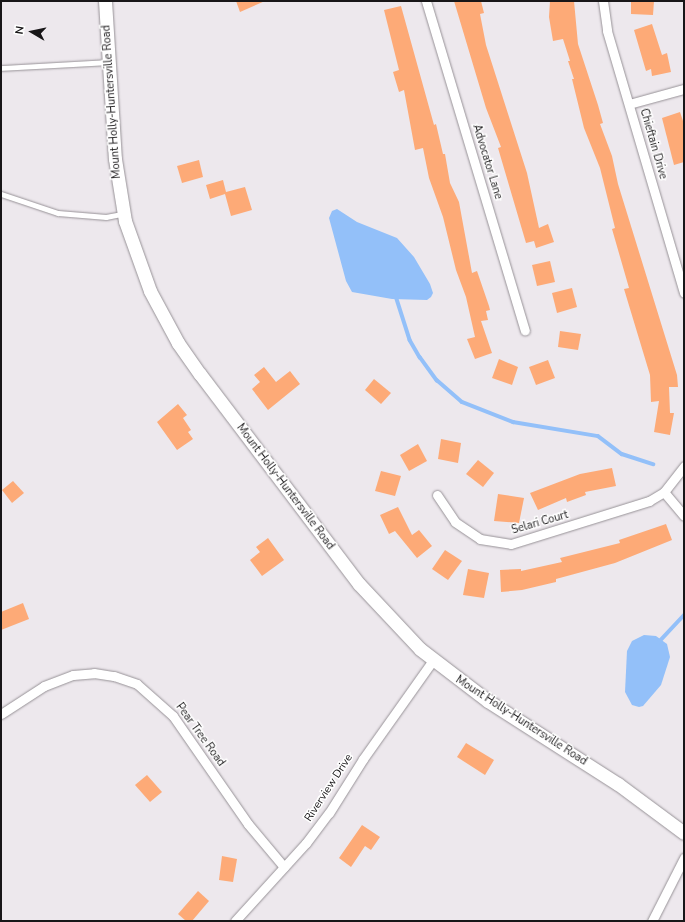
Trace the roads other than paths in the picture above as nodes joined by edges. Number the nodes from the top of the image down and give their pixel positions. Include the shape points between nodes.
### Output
1 (105, 1) edge
2 (426, 1) edge
3 (603, 1) edge
4 (108, 62) junction
5 (1, 68) edge
6 (684, 88) edge
7 (629, 104) junction
8 (1, 194) edge
9 (124, 213) junction
10 (682, 282) edge
11 (684, 293) edge
12 (525, 330) dead end
13 (684, 466) edge
14 (664, 492) junction
15 (437, 495) dead end
16 (684, 516) edge
17 (433, 660) junction
18 (1, 714) edge
19 (684, 833) edge
20 (684, 858) edge
21 (284, 867) junction
22 (235, 921) edge
23 (652, 921) edge

1 - 4 main road, Mount Holly-Huntersville Road
2 - 12 street, Advocator Lane
3 - 7 street, Chieftain Drive via 607,31
4 - 5 lane via 84,66
4 - 9 main road, Mount Holly-Huntersville Road via 114,159
6 - 7 street
7 - 10 street, Chieftain Drive
8 - 9 lane via 58,213 106,217
9 - 17 main road, Mount Holly-Huntersville Road via 132,247 150,291 178,343 359,584 382,611
10 - 11 street, Chieftain Drive
13 - 14 street
14 - 15 street, Selari Court via 640,505 511,544 480,539 455,522
14 - 16 street
17 - 19 main road, Mount Holly-Huntersville Road via 488,701 658,811
17 - 21 street, Riverview Drive via 363,759 329,813
18 - 21 street, Pear Tree Road via 44,686 73,675 94,673 114,676 137,684 173,716 248,824
20 - 23 street
21 - 22 street, Riverview Drive

